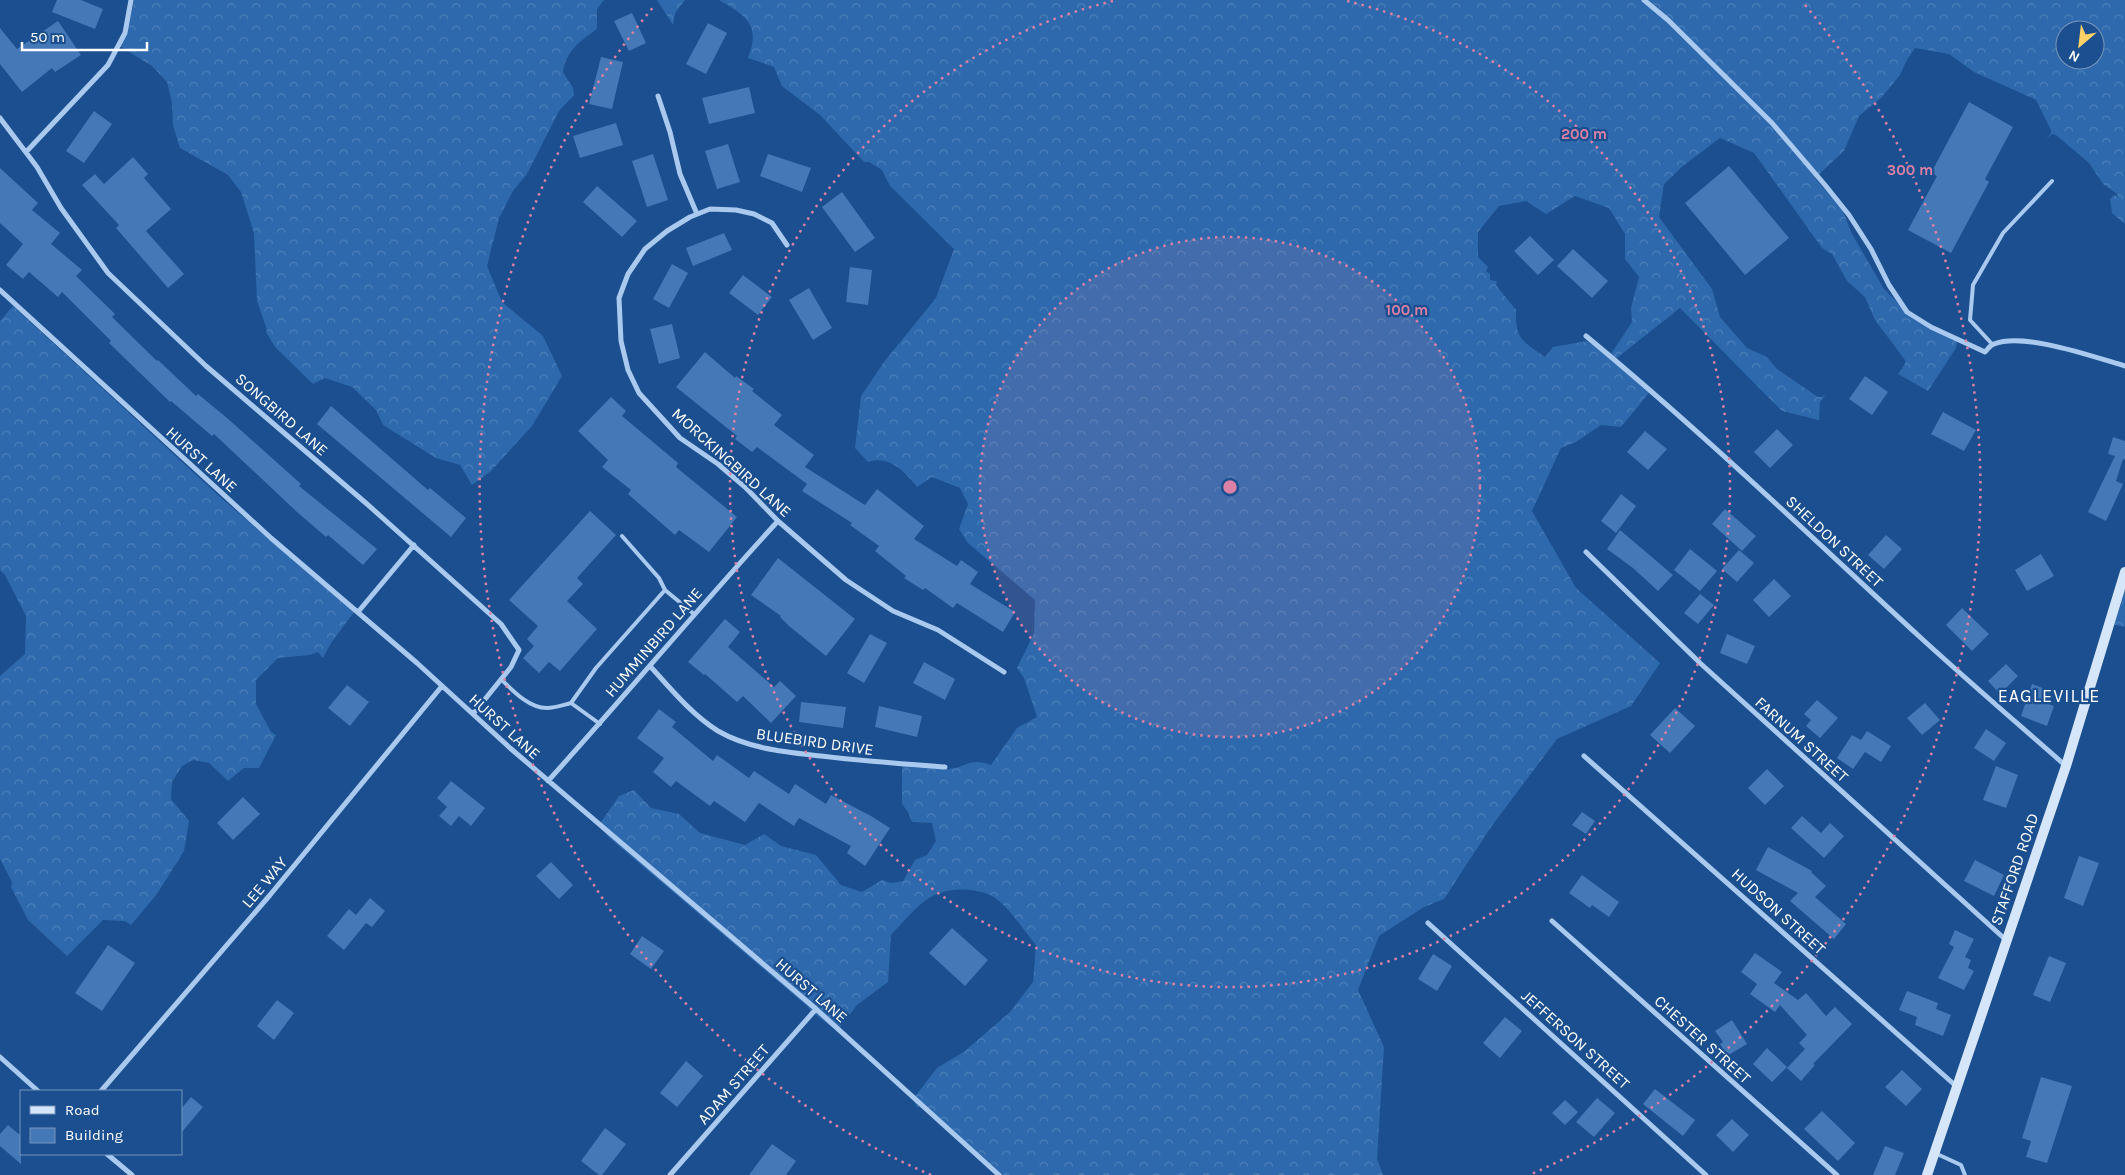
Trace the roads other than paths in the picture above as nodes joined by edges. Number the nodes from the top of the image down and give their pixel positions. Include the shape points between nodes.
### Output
1 (131, 0) edge
2 (1644, 0) edge
3 (658, 96) dead end
4 (0, 118) edge
5 (26, 152) junction
6 (2052, 181) dead end
7 (697, 214) junction
8 (787, 245) dead end
9 (0, 290) edge
10 (1586, 336) dead end
11 (1992, 344) junction
12 (2125, 366) edge
13 (778, 521) junction
14 (622, 536) dead end
15 (414, 545) junction
16 (1586, 552) dead end
17 (2125, 572) edge
18 (665, 590) junction
19 (358, 612) junction
20 (694, 614) junction
21 (650, 666) junction
22 (1004, 672) dead end
23 (501, 679) junction
24 (442, 686) junction
25 (570, 704) junction
26 (473, 714) junction
27 (600, 724) junction
28 (1584, 756) dead end
29 (2066, 766) junction
30 (945, 767) dead end
31 (548, 781) junction
32 (1552, 921) dead end
33 (1428, 922) dead end
34 (2006, 940) junction
35 (816, 1009) junction
36 (0, 1057) edge
37 (1957, 1086) junction
38 (37, 1090) edge
39 (102, 1090) edge
40 (1934, 1152) junction
41 (109, 1155) edge
42 (132, 1175) edge
43 (670, 1175) edge
44 (999, 1175) edge
45 (1706, 1175) edge
46 (1837, 1175) edge
47 (1927, 1175) edge
48 (1965, 1175) edge

1 - 5 street via 125,33 108,65
2 - 11 street via 1772,122 1849,215 1907,312 1930,327 1985,352
3 - 7 street via 680,174
4 - 5 street, SONGBIRD LANE
5 - 15 street, SONGBIRD LANE via 108,273 206,366
6 - 11 lane via 2003,233 1973,285 1970,320
7 - 8 street, MORCKINGBIRD LANE via 710,209 754,214 772,223
7 - 13 street, MORCKINGBIRD LANE via 645,249 628,274 619,298 621,342 626,361 639,393 680,438 718,464
9 - 19 street, HURST LANE via 264,531
10 - 29 street, SHELDON STREET via 1662,399 1920,637
11 - 12 street via 2013,340 2048,345
13 - 20 street, HUMMINBIRD LANE
13 - 22 street, MORCKINGBIRD LANE via 846,580 893,611 938,630
14 - 18 lane via 659,578
15 - 19 street
15 - 23 street, SONGBIRD LANE via 501,624 519,650
16 - 34 street, FARNUM STREET via 1700,662
17 - 29 main road, STAFFORD ROAD
18 - 20 lane
18 - 25 lane via 596,668
19 - 24 street, HURST LANE
20 - 21 street, HUMMINBIRD LANE
21 - 27 street, HUMMINBIRD LANE
21 - 30 street, BLUEBIRD DRIVE via 682,701 718,730 746,744 825,757
23 - 25 lane via 531,703 546,708
23 - 26 street, SONGBIRD LANE
24 - 26 street, HURST LANE
24 - 39 street, LEE WAY via 270,895
25 - 27 lane
26 - 31 street, HURST LANE
27 - 31 street, HUMMINBIRD LANE
28 - 37 street, HUDSON STREET
29 - 34 main road, STAFFORD ROAD
31 - 35 street, HURST LANE
32 - 46 street, CHESTER STREET
33 - 45 street, JEFFERSON STREET
34 - 37 main road, STAFFORD ROAD
35 - 43 street, ADAM STREET
35 - 44 street, HURST LANE
36 - 38 street
37 - 40 main road, STAFFORD ROAD
40 - 47 main road, STAFFORD ROAD
40 - 48 lane via 1961,1165
41 - 42 street

